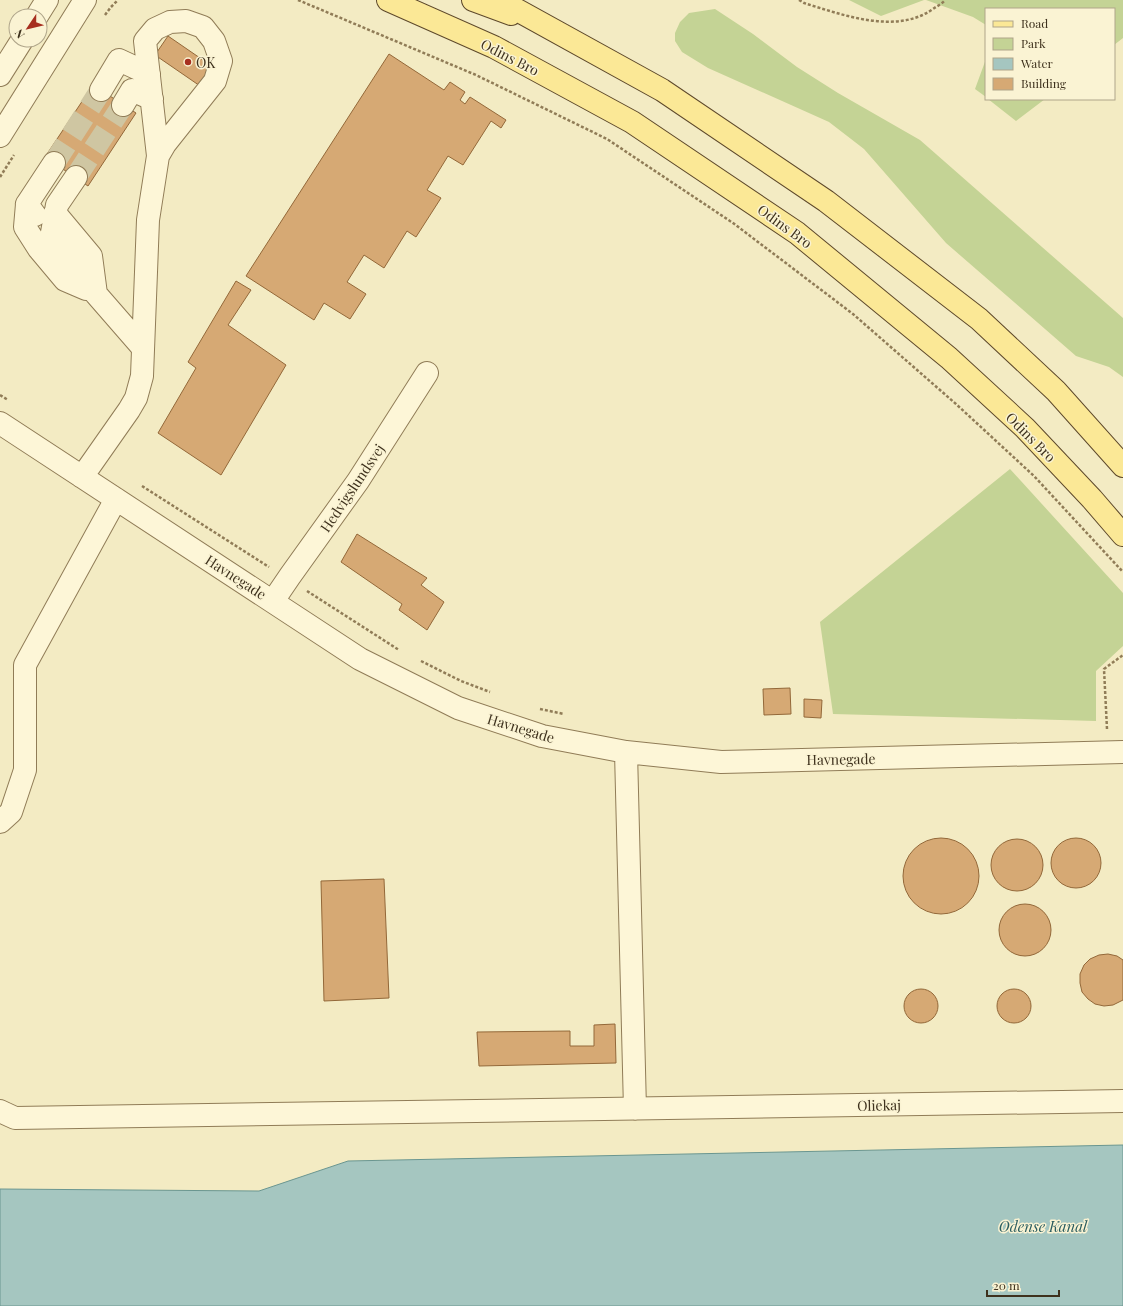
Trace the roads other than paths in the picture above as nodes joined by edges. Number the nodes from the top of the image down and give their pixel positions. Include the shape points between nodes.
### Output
1 (85, 0) edge
2 (388, 0) edge
3 (473, 0) edge
4 (499, 0) edge
5 (546, 26) junction
6 (149, 74) junction
7 (101, 90) tunnel mouth
8 (152, 99) junction
9 (123, 105) tunnel mouth
10 (0, 136) edge
11 (158, 156) junction
12 (54, 163) tunnel mouth
13 (76, 177) tunnel mouth
14 (27, 204) junction
15 (56, 212) junction
16 (51, 238) junction
17 (96, 294) junction
18 (143, 348) junction
19 (427, 373) dead end
20 (0, 423) edge
21 (1123, 466) edge
22 (82, 477) junction
23 (116, 499) junction
24 (1123, 535) edge
25 (273, 601) junction
26 (626, 752) junction
27 (1123, 752) edge
28 (0, 822) edge
29 (1123, 1102) edge
30 (635, 1110) junction
31 (0, 1111) edge

1 - 10 street
2 - 24 main road, Odins Bro via 494,47 632,122 797,233 949,358 1019,423
3 - 5 main road
4 - 5 main road
5 - 21 main road via 662,90 826,201 979,319 1056,391
6 - 7 street via 119,60
6 - 8 street
6 - 11 street via 145,41 156,29 170,22 186,21 203,27 214,41 221,62 215,80
8 - 9 street via 132,90
8 - 11 street
11 - 18 street via 148,220
12 - 14 street
13 - 15 street via 57,205
14 - 16 street
14 - 17 street via 25,227 39,249 65,280
15 - 16 street
15 - 17 street via 91,256
16 - 17 street
17 - 18 street
18 - 22 street via 142,376 136,398
19 - 25 street, Hedvigslundsvej via 358,481
20 - 22 street, Havnegade
22 - 23 street, Havnegade
23 - 25 street, Havnegade
23 - 28 street via 25,665 25,770 11,812
25 - 26 street, Havnegade via 360,659 458,708 542,736
26 - 27 street, Havnegade via 721,762
26 - 30 street
29 - 30 street, Oliekaj
30 - 31 street, Oliekaj via 15,1118

